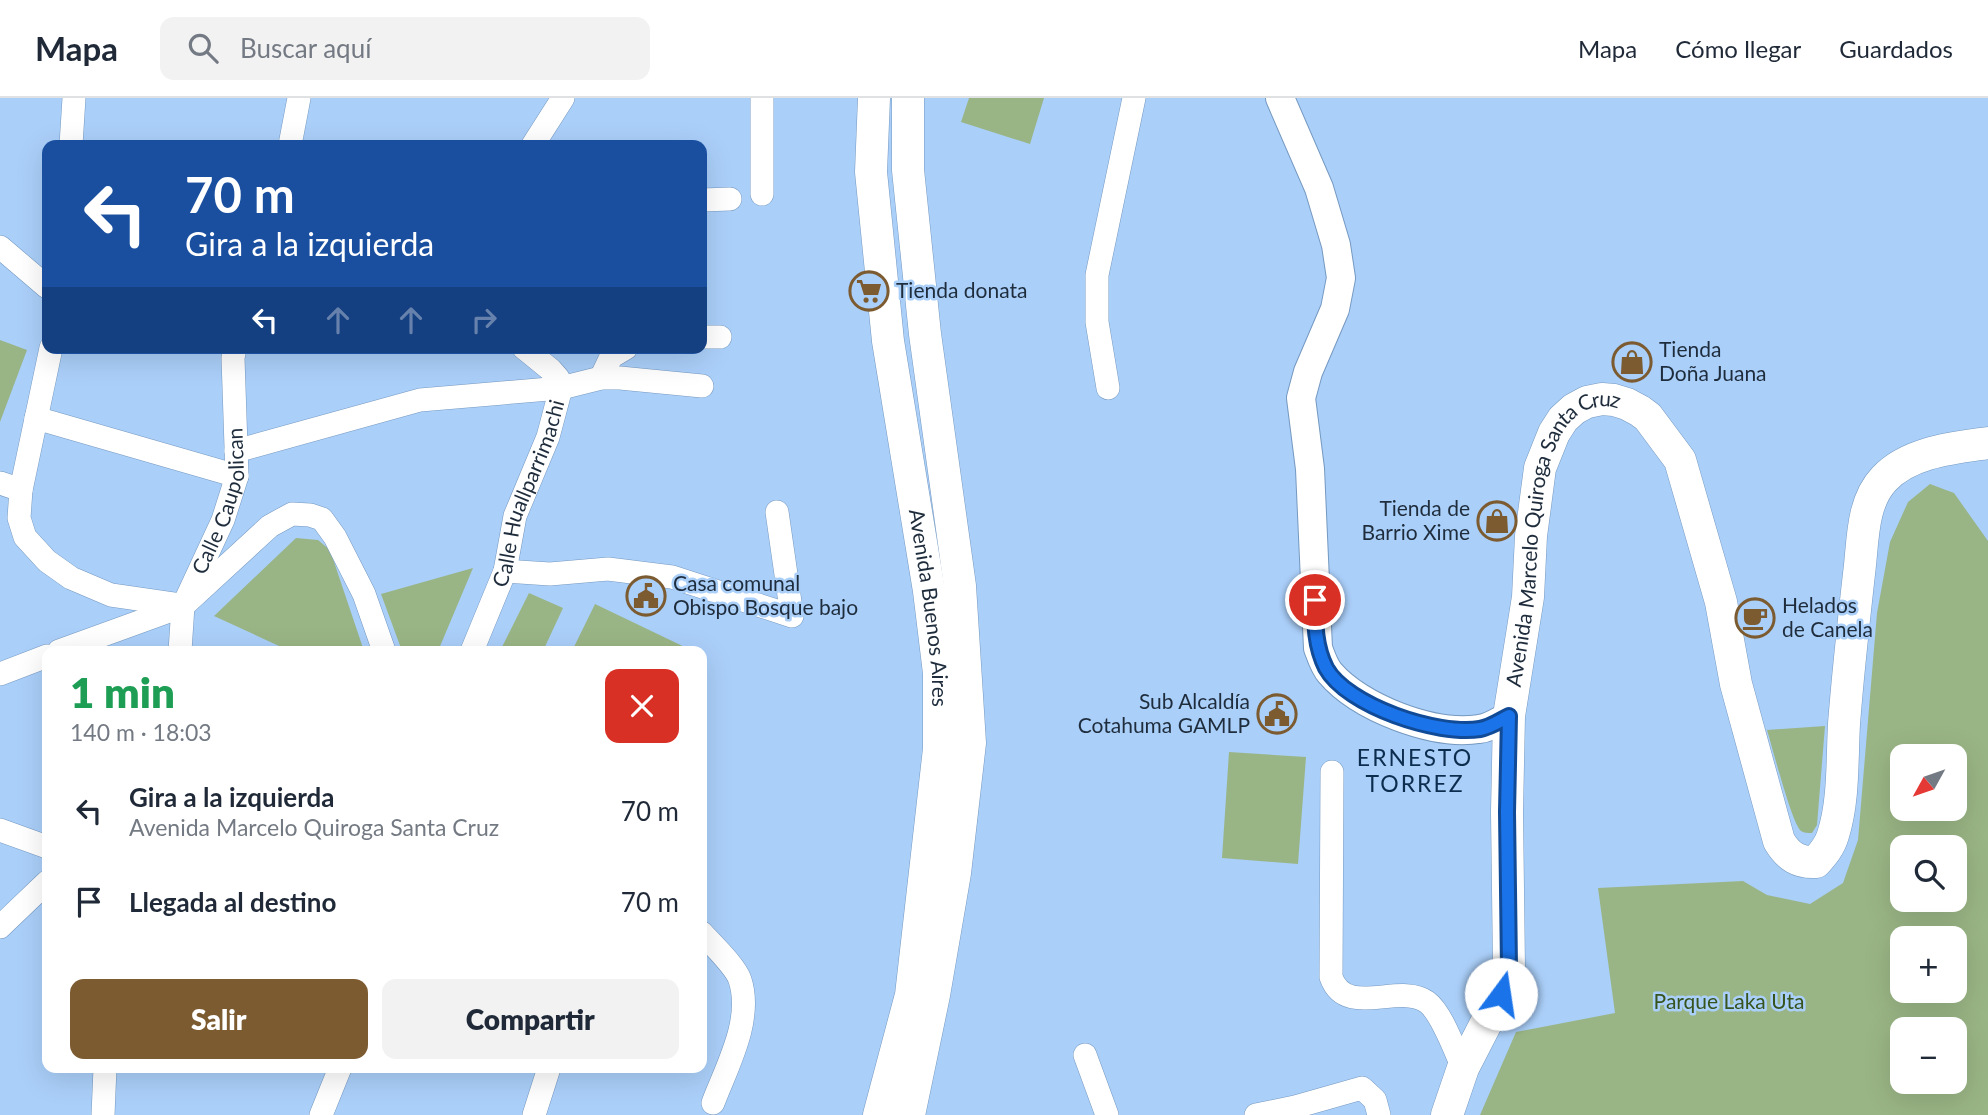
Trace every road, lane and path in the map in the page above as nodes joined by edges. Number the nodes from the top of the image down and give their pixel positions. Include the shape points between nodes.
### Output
1 (74, 98) edge
2 (299, 98) edge
3 (563, 98) edge
4 (762, 98) edge
5 (874, 98) edge
6 (908, 98) edge
7 (1134, 98) edge
8 (1280, 98) edge
9 (71, 140) edge
10 (291, 140) edge
11 (536, 140) edge
12 (762, 194) dead end
13 (730, 199) dead end
14 (707, 200) edge
15 (1, 249) edge
16 (42, 283) edge
17 (50, 354) edge
18 (234, 354) edge
19 (531, 354) edge
20 (616, 354) edge
21 (601, 378) junction
22 (702, 386) dead end
23 (561, 388) junction
24 (1108, 388) dead end
25 (36, 418) junction
26 (1988, 443) edge
27 (236, 451) junction
28 (237, 476) junction
29 (10, 486) edge
30 (777, 512) dead end
31 (505, 571) junction
32 (183, 606) junction
33 (73, 646) edge
34 (180, 646) edge
35 (382, 646) edge
36 (474, 646) edge
37 (42, 658) edge
38 (0, 674) edge
39 (1509, 716) junction
40 (1332, 772) dead end
41 (0, 830) edge
42 (42, 844) edge
43 (42, 886) edge
44 (0, 927) edge
45 (707, 939) edge
46 (1085, 1055) dead end
47 (1463, 1068) junction
48 (105, 1073) edge
49 (338, 1073) edge
50 (547, 1073) edge
51 (713, 1103) dead end
52 (103, 1115) edge
53 (321, 1115) edge
54 (534, 1115) edge
55 (880, 1115) edge
56 (909, 1115) edge
57 (1107, 1115) edge
58 (1256, 1115) edge
59 (1379, 1115) edge
60 (1447, 1115) edge

1 - 9 street
2 - 10 street
3 - 11 street
4 - 12 street
5 - 55 main road, Avenida Buenos Aires via 871,172 888,341 939,673 939,749 911,995
6 - 56 main road, Avenida Buenos Aires via 908,170 960,586 970,743 955,873
7 - 24 street via 1097,275 1097,322
8 - 39 street, Avenida Marcelo Quiroga Santa Cruz via 1319,188 1341,278 1335,309 1301,398 1310,469 1318,648 1343,687 1402,720 1478,730
13 - 14 street
15 - 16 street
17 - 25 street
18 - 27 street, Calle Caupolican
19 - 23 street, Calle Huallparrimachi via 551,370
20 - 21 street
21 - 22 street
21 - 23 street
23 - 27 street via 420,400
23 - 31 street, Calle Huallparrimachi via 548,437 515,516
25 - 28 street
25 - 29 street
26 - 39 main road, Avenida Marcelo Quiroga Santa Cruz via 1919,457 1899,466 1872,495 1865,519 1848,666 1839,810 1833,837 1816,862 1794,859 1779,841 1736,684 1721,602 1680,460 1648,417 1627,404 1602,399 1587,402 1563,419 1548,446 1540,468 1528,597
27 - 28 street, Calle Caupolican
28 - 32 street, Calle Caupolican via 223,520
29 - 32 street via 25,537 71,579 111,595
30 - 31 street via 792,616 672,577 608,569 550,574
31 - 36 street, Calle Huallparrimachi
32 - 33 street
32 - 34 street, Calle Caupolican
32 - 35 street via 270,526 292,514 310,515 322,519 345,554
37 - 38 street
39 - 47 main road via 1509,968 1501,994
40 - 47 street via 1334,985 1352,998 1417,996 1429,1003
41 - 42 street
43 - 44 street
45 - 51 street via 740,978 744,1003 738,1036
46 - 57 street
47 - 60 main road
48 - 52 street
49 - 53 street
50 - 54 street
58 - 59 street via 1362,1088 1375,1100

